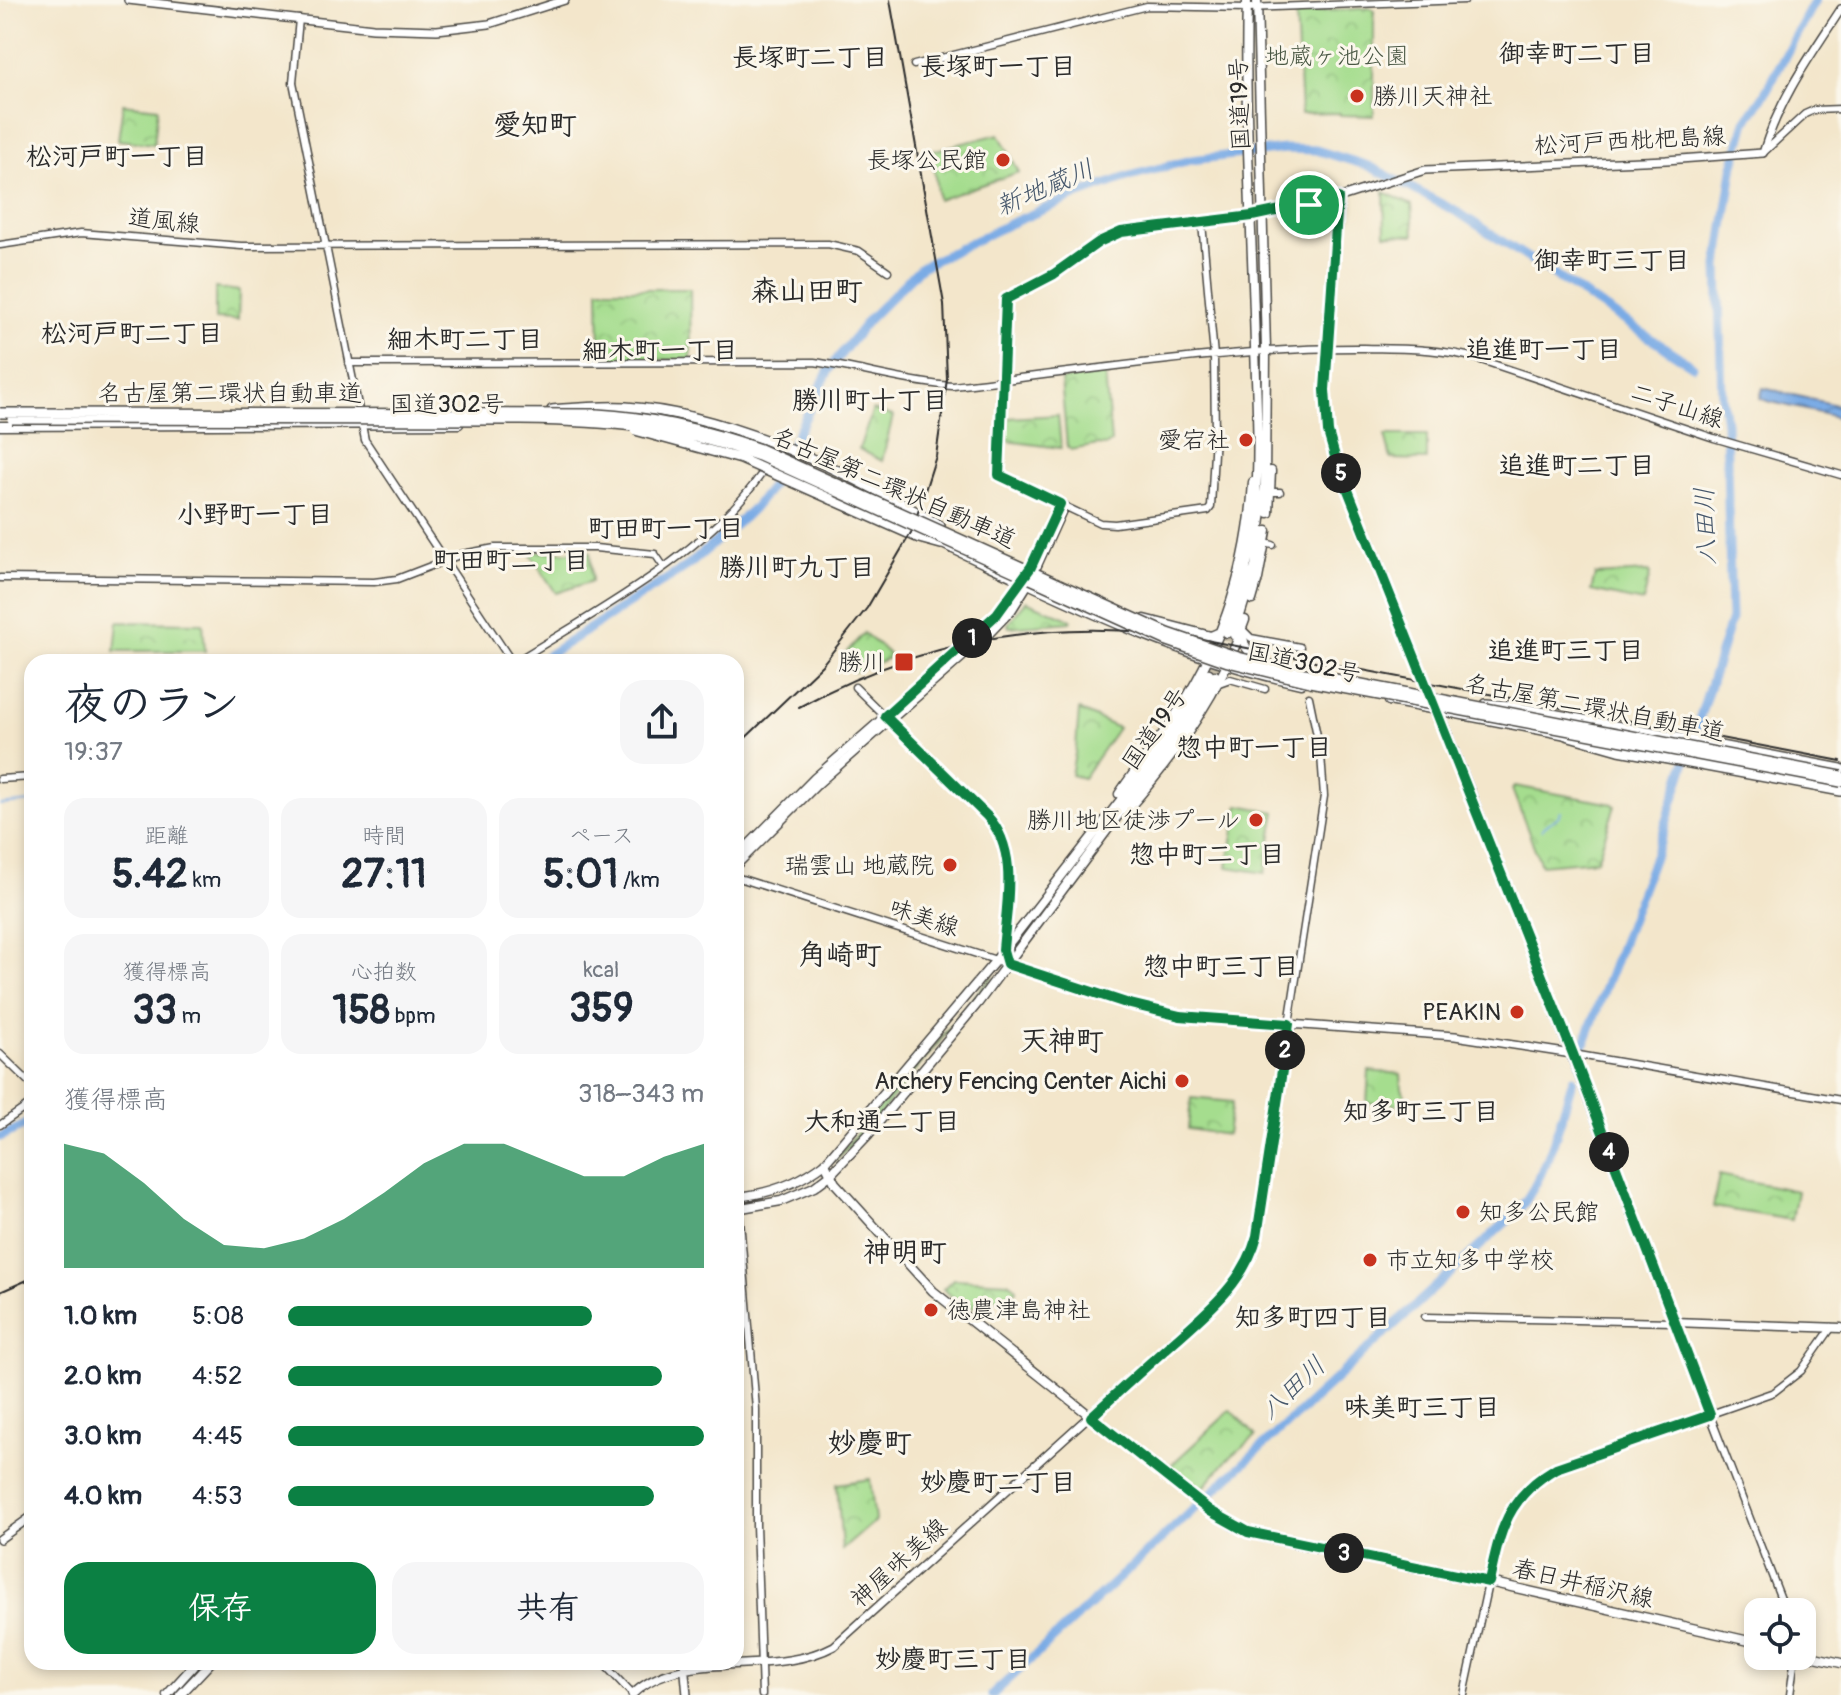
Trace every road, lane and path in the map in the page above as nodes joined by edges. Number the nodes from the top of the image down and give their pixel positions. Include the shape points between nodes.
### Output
1 (128, 0) edge
2 (565, 0) edge
3 (1465, 0) edge
4 (1252, 4) edge
5 (1841, 9) edge
6 (299, 19) junction
7 (914, 65) dead end
8 (1841, 109) edge
9 (1760, 154) junction
10 (1338, 198) junction
11 (1262, 213) junction
12 (1252, 216) junction
13 (1202, 223) junction
14 (0, 245) edge
15 (325, 246) junction
16 (888, 271) dead end
17 (1328, 348) junction
18 (1255, 350) junction
19 (1266, 350) junction
20 (1214, 356) junction
21 (349, 363) junction
22 (1002, 380) junction
23 (0, 414) edge
24 (1262, 415) junction
25 (521, 416) junction
26 (361, 425) junction
27 (0, 426) edge
28 (791, 475) junction
29 (1841, 475) edge
30 (760, 476) dead end
31 (1062, 505) junction
32 (940, 526) junction
33 (941, 544) junction
34 (445, 561) junction
35 (664, 567) junction
36 (1033, 569) junction
37 (1012, 576) junction
38 (0, 578) edge
39 (1026, 582) junction
40 (1016, 591) junction
41 (1145, 619) junction
42 (1233, 632) junction
43 (1300, 647) dead end
44 (509, 654) edge
45 (527, 654) edge
46 (1192, 655) junction
47 (1254, 658) junction
48 (1217, 663) junction
49 (855, 687) dead end
50 (1265, 689) dead end
51 (1429, 693) junction
52 (1309, 697) dead end
53 (1486, 704) joint
54 (1437, 711) junction
55 (887, 718) junction
56 (1625, 729) junction
57 (1566, 735) joint
58 (1616, 747) junction
59 (1841, 772) edge
60 (24, 778) edge
61 (0, 779) edge
62 (1841, 787) edge
63 (1089, 847) junction
64 (744, 849) edge
65 (744, 858) edge
66 (744, 880) edge
67 (1003, 950) junction
68 (996, 960) junction
69 (1007, 964) junction
70 (1289, 1024) junction
71 (0, 1054) edge
72 (1573, 1054) junction
73 (24, 1077) edge
74 (1841, 1100) edge
75 (24, 1108) edge
76 (0, 1125) edge
77 (825, 1163) junction
78 (830, 1175) junction
79 (744, 1195) edge
80 (744, 1208) edge
81 (744, 1276) edge
82 (1425, 1317) dead end
83 (1674, 1322) junction
84 (1837, 1328) edge
85 (1710, 1415) junction
86 (1091, 1417) junction
87 (24, 1522) edge
88 (0, 1539) edge
89 (1489, 1582) junction
90 (1781, 1598) edge
91 (1744, 1640) edge
92 (1816, 1657) edge
93 (1841, 1663) edge
94 (744, 1664) edge
95 (761, 1664) junction
96 (190, 1670) edge
97 (203, 1670) edge
98 (609, 1670) edge
99 (674, 1670) edge
100 (684, 1670) edge
101 (1793, 1670) edge
102 (167, 1695) edge
103 (180, 1695) edge
104 (632, 1695) edge
105 (687, 1695) edge
106 (762, 1695) edge
107 (1464, 1695) edge
108 (1790, 1695) edge

1 - 6 main road
2 - 6 main road via 489,24 437,30
3 - 4 street
4 - 7 street via 1147,6
4 - 11 main road, 国道19号
4 - 12 main road, 国道19号
5 - 9 main road via 1789,90
6 - 15 street via 293,82
8 - 9 street via 1805,114
9 - 10 main road, 松河戸西枇杷島線 via 1425,170
10 - 11 main road
10 - 17 main road
11 - 12 main road
11 - 19 main road, 国道19号
12 - 13 street
12 - 18 main road, 国道19号
13 - 20 street
13 - 22 street via 1109,237 1006,299
14 - 15 street, 道風線 via 81,233 228,245
15 - 16 street, 道風線 via 828,244 859,251
15 - 21 street
17 - 19 street, 二子山線
17 - 29 street, 二子山線 via 1456,352
17 - 51 main road via 1326,413 1336,460
18 - 19 street, 二子山線
18 - 20 street, 二子山線
18 - 24 main road, 国道19号
19 - 24 main road, 国道19号
20 - 22 street, 二子山線
20 - 31 street via 1215,434 1208,511 1108,524
21 - 22 street, 二子山線 via 822,363 933,385
21 - 26 street
22 - 31 street via 999,475
23 - 25 highway, 名古屋第二環状自動車道, bridge
23 - 25 highway, 名古屋第二環状自動車道, bridge
24 - 42 main road, 国道19号 via 1261,534
24 - 42 main road via 1276,492 1263,579
25 - 32 highway, bridge via 597,407 675,415 757,437 902,502
25 - 33 highway, bridge via 650,434 741,459
25 - 59 highway, 名古屋第二環状自動車道, bridge via 624,415 721,435 1126,615 1238,657
25 - 62 highway, 名古屋第二環状自動車道, bridge via 637,425 721,442 1136,628 1266,673
26 - 27 main road, 国道302号
26 - 28 main road, 国道302号, bridge via 636,428 717,446
26 - 34 street via 367,444
28 - 32 main road, 国道302号 via 831,477
28 - 33 main road, 国道302号
30 - 35 street via 722,518
31 - 36 street
32 - 36 main road, 国道302号
33 - 37 main road, 国道302号
34 - 35 street via 495,548 595,548 655,554
34 - 38 street via 374,582
34 - 44 street
35 - 45 street
36 - 39 main road
36 - 41 main road, 国道302号
37 - 39 main road, 国道302号
37 - 40 main road
39 - 40 main road
39 - 46 main road, 国道302号
39 - 55 main road via 999,625
40 - 55 main road
41 - 42 main road via 1211,636
41 - 48 main road, 国道302号 via 1172,630
42 - 43 street
42 - 47 main road
42 - 48 main road
42 - 48 main road
46 - 48 main road, 国道302号
46 - 48 main road via 1200,663
47 - 48 main road, 国道302号
47 - 51 main road, 国道302号
48 - 50 street via 1230,679
48 - 54 main road, 国道302号
48 - 63 main road, 国道19号
48 - 63 main road via 1123,784
48 - 63 main road via 1194,724 1150,786
49 - 55 street
51 - 53 main road, 国道302号
51 - 54 main road
52 - 70 street via 1324,796
53 - 56 highway
54 - 57 main road, 国道302号
54 - 72 main road
55 - 64 main road via 814,778
55 - 65 main road
55 - 67 street via 1001,834 1008,857
56 - 59 highway
56 - 59 main road, bridge
57 - 58 highway
58 - 62 highway
58 - 62 main road, bridge
60 - 61 street
63 - 67 main road, 国道19号
63 - 69 main road, 国道19号
66 - 68 street, 味美線
67 - 68 main road, 国道19号
67 - 69 street
68 - 69 street, 味美線
68 - 77 main road, 国道19号
69 - 70 street, 味美線 via 1180,1016
69 - 78 main road, 国道19号
70 - 72 main road via 1455,1036
70 - 86 main road, 神屋味美線 via 1257,1236 1244,1269 1209,1310
71 - 73 street
72 - 74 street
72 - 83 main road
75 - 76 street
77 - 78 main road, 春日井稲沢線
77 - 79 main road, 国道19号 via 793,1184
78 - 80 main road, 国道19号 via 789,1198
78 - 86 main road, 春日井稲沢線 via 933,1291
81 - 95 street via 756,1409
82 - 83 street
83 - 84 main road
83 - 85 street
84 - 85 street via 1774,1392
85 - 89 street via 1556,1468 1534,1482 1507,1516
85 - 90 street
86 - 89 main road, 春日井稲沢線 via 1234,1526
86 - 95 main road, 神屋味美線 via 834,1646 804,1659
87 - 88 main road
89 - 91 main road, 春日井稲沢線
89 - 107 street
92 - 93 main road
94 - 95 main road, 神屋味美線
95 - 106 street
96 - 102 main road
97 - 103 main road
98 - 104 street
99 - 104 main road, 神屋味美線
100 - 105 main road
101 - 108 street

